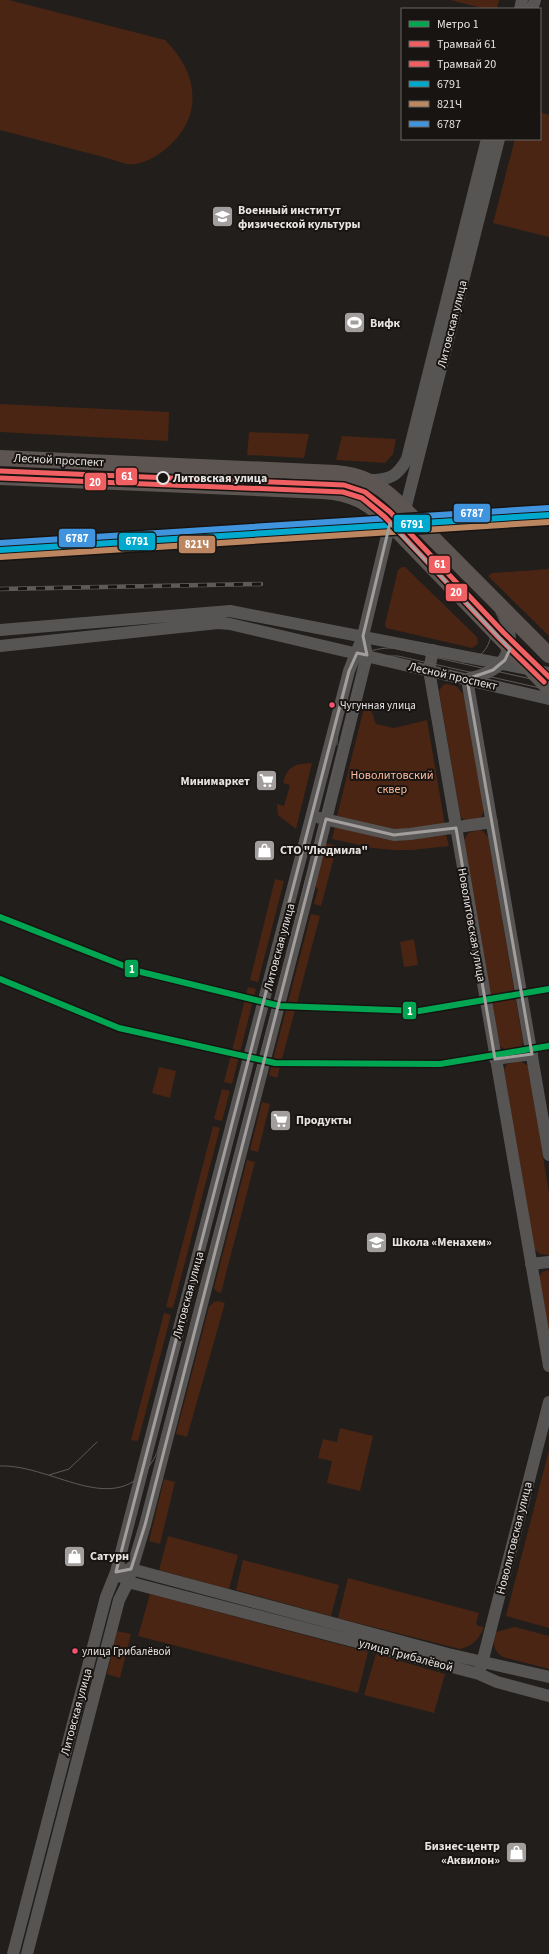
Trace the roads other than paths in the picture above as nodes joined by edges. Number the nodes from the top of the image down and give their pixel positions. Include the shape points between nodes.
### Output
1 (487, 140) edge
2 (499, 140) edge
3 (0, 458) edge
4 (16, 458) junction
5 (8, 478) edge
6 (369, 480) junction
7 (405, 510) junction
8 (390, 523) junction
9 (500, 606) junction
10 (0, 630) edge
11 (364, 636) junction
12 (0, 646) edge
13 (510, 649) junction
14 (433, 650) junction
15 (362, 654) junction
16 (549, 655) edge
17 (501, 665) junction
18 (429, 670) junction
19 (530, 670) junction
20 (549, 673) edge
21 (466, 679) junction
22 (549, 688) edge
23 (549, 699) edge
24 (312, 816) junction
25 (326, 819) junction
26 (492, 822) junction
27 (456, 828) junction
28 (532, 1054) junction
29 (495, 1059) junction
30 (549, 1155) edge
31 (549, 1262) edge
32 (531, 1264) junction
33 (549, 1366) edge
34 (549, 1402) edge
35 (132, 1569) junction
36 (116, 1572) junction
37 (128, 1582) junction
38 (483, 1660) junction
39 (479, 1674) junction
40 (549, 1677) edge
41 (549, 1696) edge
42 (13, 1954) edge
43 (27, 1954) edge

1 - 6 street, Литовская улица via 407,459 402,468 391,477
2 - 7 street, Литовская улица
3 - 4 main road, Лесной проспект
4 - 5 main road
4 - 6 main road, Лесной проспект via 336,473
5 - 8 main road, Лесной проспект via 335,492 363,501
6 - 7 main road, Лесной проспект via 382,488
7 - 9 main road, Лесной проспект
8 - 11 street, Литовская улица
8 - 13 main road, Лесной проспект
9 - 13 street via 508,626
9 - 16 main road, Лесной проспект
10 - 11 street via 230,611
11 - 14 street, Лесной проспект
11 - 15 street, Литовская улица
12 - 15 street via 218,624 237,625
13 - 17 street
13 - 19 main road, Лесной проспект
14 - 17 street, Лесной проспект
14 - 18 street, Новолитовская улица
15 - 18 street, Лесной проспект
15 - 24 street, Литовская улица via 349,671
15 - 25 street, Литовская улица
17 - 19 street, Лесной проспект
17 - 21 street via 484,675
18 - 21 street, Лесной проспект
18 - 27 street, Новолитовская улица
19 - 20 street, Лесной проспект
19 - 22 main road, Лесной проспект
21 - 23 street, Лесной проспект
21 - 26 street
24 - 25 street
24 - 36 street, Литовская улица
25 - 27 street via 394,835
25 - 35 street, Литовская улица
26 - 27 street
26 - 28 street
27 - 29 street, Новолитовская улица
28 - 29 street
28 - 30 street
29 - 32 street, Новолитовская улица
31 - 32 street
32 - 33 street, Новолитовская улица
34 - 38 street, Новолитовская улица
35 - 36 street, улица Грибалёвой
35 - 37 street, Литовская улица
35 - 38 street, улица Грибалёвой via 448,1654
36 - 37 street, улица Грибалёвой
36 - 42 street, Литовская улица via 106,1597
37 - 39 street, улица Грибалёвой
37 - 43 street, Литовская улица via 119,1600
38 - 39 street, Новолитовская улица
38 - 40 street, улица Грибалёвой
39 - 41 street, улица Грибалёвой via 496,1682

